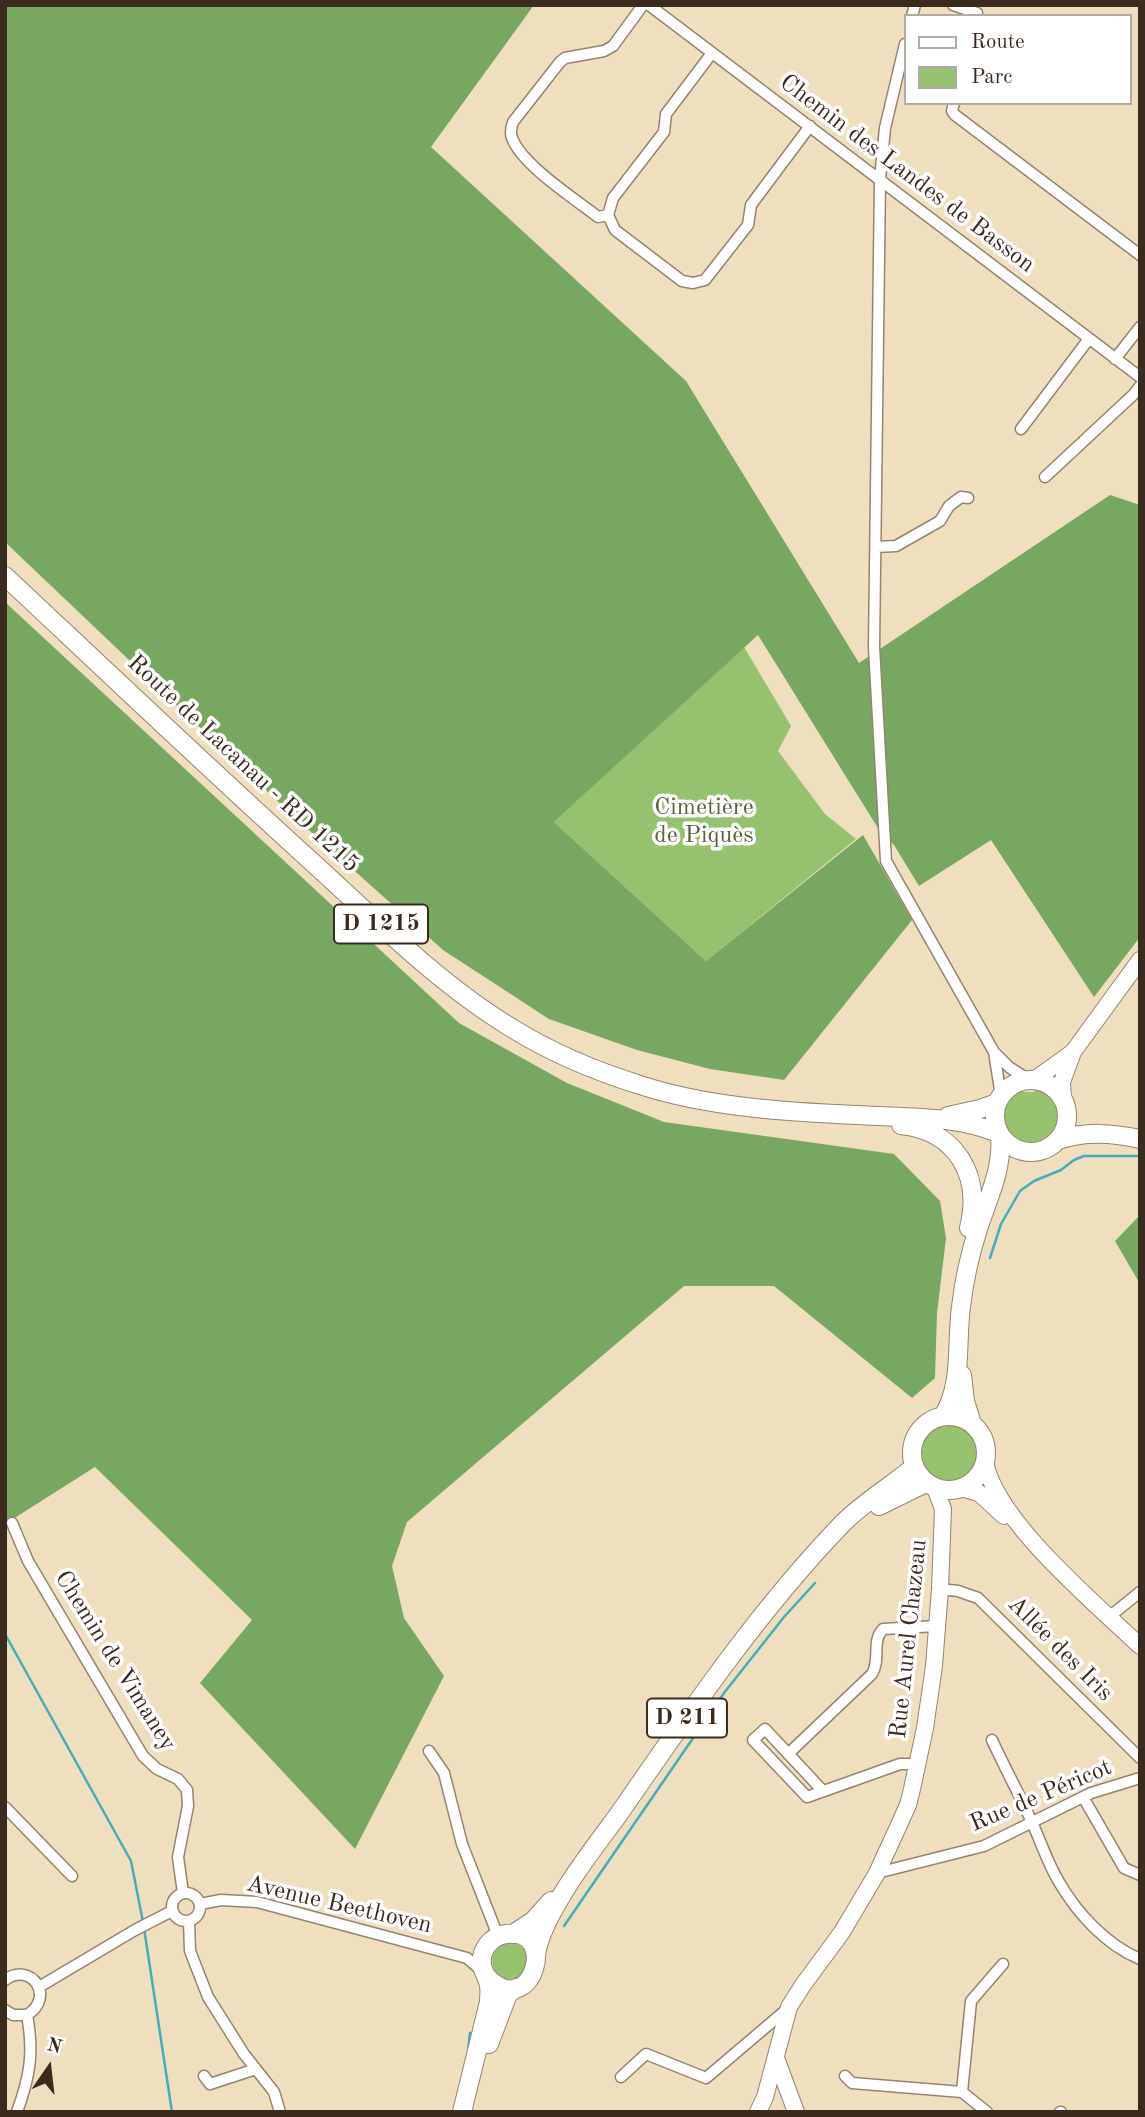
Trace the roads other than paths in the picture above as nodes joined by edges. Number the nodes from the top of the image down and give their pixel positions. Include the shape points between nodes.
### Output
1 (643, 5) edge
2 (649, 5) edge
3 (953, 5) edge
4 (977, 11) edge
5 (904, 48) edge
6 (712, 53) junction
7 (954, 105) edge
8 (810, 126) junction
9 (880, 179) junction
10 (608, 215) junction
11 (1140, 255) edge
12 (1140, 327) edge
13 (1088, 340) junction
14 (1115, 359) junction
15 (1140, 377) edge
16 (1140, 386) edge
17 (1021, 429) dead end
18 (1045, 477) dead end
19 (968, 498) dead end
20 (876, 547) junction
21 (5, 576) edge
22 (1140, 960) edge
23 (995, 1052) junction
24 (1073, 1052) junction
25 (1032, 1080) junction
26 (999, 1099) junction
27 (1065, 1106) junction
28 (842, 1115) junction
29 (938, 1118) junction
30 (1113, 1133) junction
31 (999, 1134) junction
32 (1140, 1139) edge
33 (1058, 1140) junction
34 (1033, 1153) junction
35 (993, 1188) junction
36 (961, 1309) junction
37 (958, 1343) junction
38 (943, 1416) junction
39 (972, 1424) junction
40 (985, 1462) junction
41 (914, 1466) junction
42 (930, 1485) junction
43 (959, 1489) junction
44 (943, 1509) junction
45 (12, 1523) dead end
46 (1032, 1542) junction
47 (806, 1565) junction
48 (940, 1589) junction
49 (1140, 1592) edge
50 (1109, 1617) junction
51 (937, 1626) junction
52 (1140, 1646) edge
53 (992, 1740) dead end
54 (429, 1751) dead end
55 (788, 1754) junction
56 (1140, 1758) edge
57 (918, 1764) junction
58 (1140, 1778) edge
59 (823, 1791) junction
60 (1083, 1797) junction
61 (5, 1807) edge
62 (1032, 1821) junction
63 (877, 1873) junction
64 (575, 1875) junction
65 (1140, 1875) edge
66 (72, 1876) dead end
67 (183, 1893) junction
68 (200, 1904) junction
69 (172, 1911) junction
70 (189, 1920) junction
71 (500, 1938) junction
72 (536, 1955) junction
73 (467, 1958) junction
74 (1140, 1959) edge
75 (1003, 1964) dead end
76 (486, 1975) junction
77 (5, 1979) edge
78 (39, 1987) junction
79 (516, 1988) junction
80 (789, 2007) junction
81 (5, 2010) edge
82 (27, 2015) junction
83 (776, 2057) junction
84 (256, 2069) junction
85 (204, 2076) dead end
86 (845, 2076) dead end
87 (621, 2077) dead end
88 (962, 2092) junction
89 (17, 2112) edge
90 (280, 2112) edge
91 (462, 2112) edge
92 (472, 2112) edge
93 (758, 2112) edge
94 (796, 2112) edge
95 (987, 2112) edge

1 - 10 street via 613,46 560,62 510,131 535,168 598,217
2 - 6 street, Chemin des Landes de Basson
3 - 4 street
5 - 9 street via 885,128
6 - 8 street, Chemin des Landes de Basson
6 - 10 street via 666,114 664,132 613,198
7 - 11 street via 955,115
8 - 9 street, Chemin des Landes de Basson
8 - 10 street via 751,205 748,225 705,280 682,281 615,230
9 - 13 street, Chemin des Landes de Basson
9 - 20 street
12 - 14 street
13 - 14 street, Chemin des Landes de Basson
13 - 17 street
14 - 15 street, Chemin des Landes de Basson
16 - 18 street
19 - 20 street via 961,497 948,506 940,520 896,547
20 - 23 street via 874,647 886,861
21 - 28 main road, Route de Lacanau - RD 1215 / D 1215 via 412,952 462,995 511,1028 582,1064 642,1086 707,1101
22 - 24 street
23 - 25 street via 1009,1067
23 - 26 street
24 - 25 street
24 - 27 street via 1062,1082
25 - 26 main road via 1012,1085
25 - 27 main road via 1051,1087
26 - 29 main road, D 1215 via 981,1109
26 - 31 main road via 995,1121
27 - 30 main road
27 - 33 main road via 1067,1121
28 - 29 main road, D 1215
28 - 36 main road via 925,1130 945,1141 968,1170 973,1206 960,1259
29 - 31 main road, D 1215
30 - 32 main road
30 - 33 main road via 1077,1133
31 - 34 main road via 1014,1149
31 - 35 main road via 1001,1149
33 - 34 main road
34 - 35 main road via 1019,1158
35 - 36 main road via 969,1261
36 - 37 main road
37 - 38 main road via 952,1399
37 - 39 main road
38 - 39 main road
38 - 41 main road via 917,1433 911,1449
39 - 40 main road via 986,1445
40 - 43 main road via 979,1476
40 - 46 street via 990,1482
41 - 42 main road
41 - 47 main road, D 211 via 856,1512
42 - 43 main road
42 - 44 street, Rue Aurel Chazeau
42 - 47 main road, D 211 via 860,1517
43 - 44 street, Rue Aurel Chazeau
43 - 46 street via 985,1498
44 - 48 street, Rue Aurel Chazeau
45 - 67 street, Chemin de Vimaney via 27,1561 143,1756 187,1790 178,1857
46 - 50 street
47 - 64 main road, D 211 via 729,1658
48 - 51 street, Rue Aurel Chazeau
48 - 56 street, Allée des Iris via 978,1598
49 - 50 street
50 - 52 street
51 - 55 street via 880,1632 872,1674
51 - 57 street, Rue Aurel Chazeau
53 - 62 street
54 - 71 street via 444,1773 462,1844
55 - 59 street
55 - 59 street via 765,1729 753,1740 807,1797
57 - 59 street via 900,1764
57 - 63 street, Rue Aurel Chazeau via 908,1805
58 - 60 street, Rue de Péricot
60 - 62 street, Rue de Péricot
60 - 65 street via 1124,1868
61 - 66 street
62 - 63 street, Rue de Péricot via 984,1846
62 - 74 street via 1073,1904 1115,1945
63 - 80 street, Rue Aurel Chazeau
64 - 71 main road, D 211 via 533,1921
64 - 72 main road, D 211 via 544,1929
67 - 68 street via 192,1894
67 - 69 street via 172,1902
68 - 70 street via 199,1913
68 - 73 street, Avenue Beethoven via 257,1902
69 - 70 street via 181,1920
69 - 78 street
70 - 84 street via 190,1951 208,1997
71 - 72 main road via 528,1941
71 - 73 street
71 - 76 main road via 482,1958
72 - 79 main road via 531,1979
73 - 76 street, Avenue Beethoven
75 - 88 street via 971,2001
76 - 79 main road via 500,1987
76 - 91 main road via 489,2002
77 - 78 street via 23,1975
78 - 82 street via 40,2001
79 - 92 main road via 502,2006
80 - 83 street, Rue Aurel Chazeau
80 - 87 street via 706,2078 646,2054
81 - 82 street
82 - 89 street via 31,2063
83 - 93 street, Rue Aurel Chazeau
83 - 94 street
84 - 85 street via 210,2084
84 - 90 street via 274,2092
86 - 88 street via 852,2083
88 - 95 street

